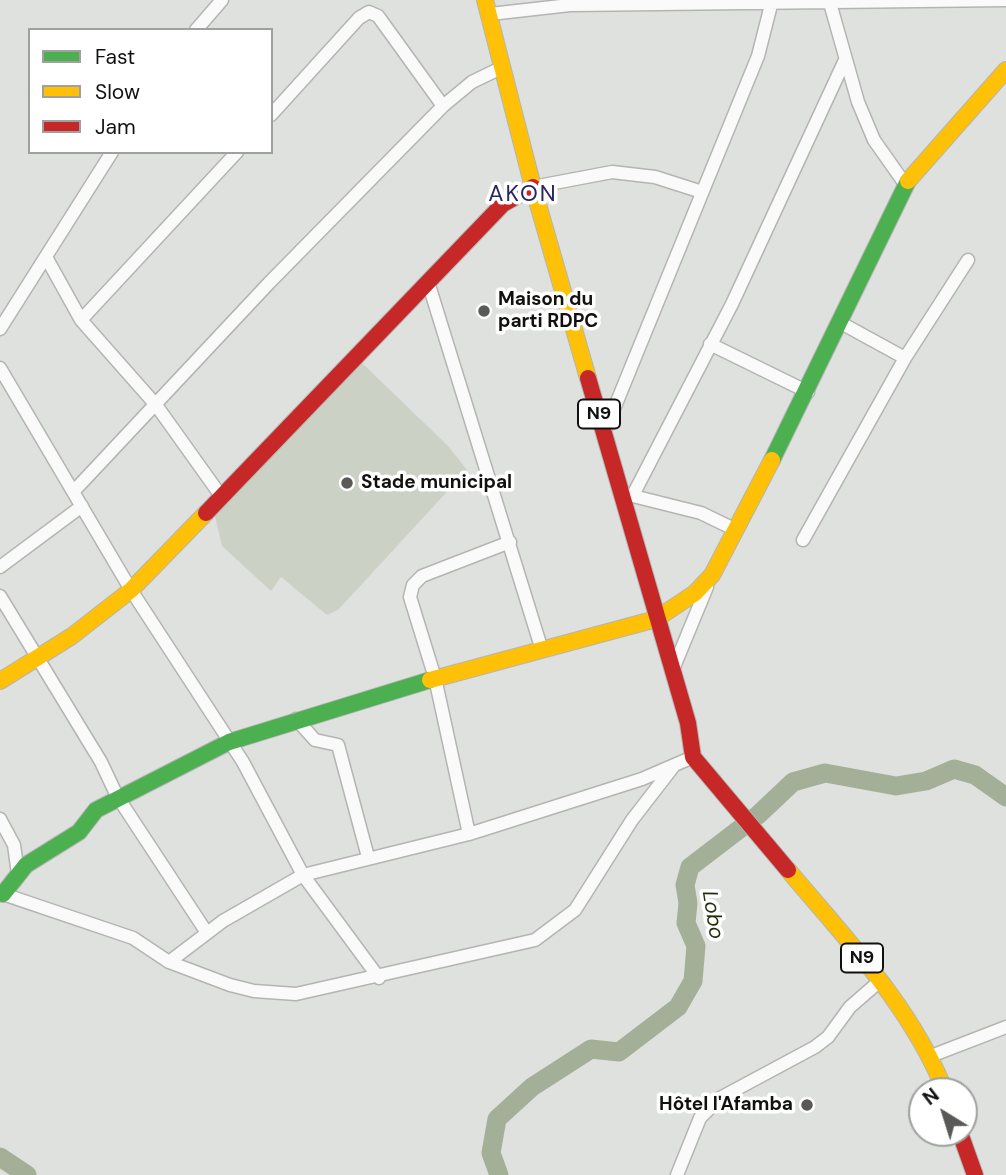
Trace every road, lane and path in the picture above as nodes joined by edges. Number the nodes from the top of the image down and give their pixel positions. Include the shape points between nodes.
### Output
1 (222, 0) edge
2 (1006, 0) edge
3 (830, 3) junction
4 (771, 5) junction
5 (487, 7) edge
6 (198, 28) edge
7 (845, 60) junction
8 (503, 67) junction
9 (1006, 70) edge
10 (443, 106) junction
11 (273, 113) edge
12 (111, 154) edge
13 (235, 154) edge
14 (905, 184) junction
15 (533, 187) junction
16 (702, 192) junction
17 (46, 257) junction
18 (968, 260) dead end
19 (428, 282) junction
20 (81, 320) junction
21 (841, 323) junction
22 (0, 329) edge
23 (710, 344) junction
24 (905, 358) junction
25 (0, 368) edge
26 (808, 391) junction
27 (156, 405) junction
28 (604, 434) junction
29 (74, 491) junction
30 (627, 494) junction
31 (221, 496) junction
32 (82, 506) junction
33 (734, 529) junction
34 (803, 540) dead end
35 (510, 542) junction
36 (0, 567) edge
37 (712, 575) junction
38 (131, 590) junction
39 (0, 596) edge
40 (656, 618) junction
41 (541, 647) junction
42 (38, 658) junction
43 (672, 674) junction
44 (435, 678) junction
45 (0, 681) edge
46 (296, 719) junction
47 (229, 742) junction
48 (693, 757) junction
49 (673, 766) junction
50 (117, 796) junction
51 (0, 819) edge
52 (469, 834) junction
53 (368, 857) junction
54 (18, 874) junction
55 (303, 875) junction
56 (1, 893) edge
57 (207, 933) junction
58 (169, 962) junction
59 (379, 978) junction
60 (881, 980) junction
61 (1006, 1027) edge
62 (931, 1056) junction
63 (939, 1077) edge
64 (965, 1147) edge
65 (677, 1175) edge
66 (975, 1175) edge

1 - 6 street
2 - 3 street
3 - 4 street
3 - 7 street
4 - 5 street
4 - 16 street via 758,56
5 - 8 main road, N9
7 - 14 street via 874,140
7 - 23 street
8 - 10 street via 472,82
8 - 15 main road, N9
9 - 14 main road
10 - 11 street via 378,16 369,12
10 - 27 street
12 - 17 street
13 - 20 street
14 - 21 main road
15 - 16 street via 612,172 655,177
15 - 19 main road via 503,204
15 - 28 main road, N9
16 - 28 street
17 - 20 street
17 - 22 street
18 - 24 street
19 - 31 main road
19 - 35 street
20 - 27 street
21 - 24 street
21 - 26 main road
23 - 26 street
23 - 30 street
24 - 34 street
25 - 29 street
26 - 33 main road
27 - 29 street
27 - 31 street
28 - 30 main road, N9
29 - 32 street
30 - 33 street via 701,513
30 - 40 main road, N9
31 - 38 main road
32 - 36 street
32 - 38 street
33 - 37 main road
35 - 41 street
35 - 44 street via 422,576 412,585 410,597
37 - 40 main road via 695,593
37 - 43 street
38 - 42 main road
38 - 47 street
39 - 42 street
40 - 41 main road
40 - 43 main road, N9
41 - 44 main road
42 - 45 main road
42 - 50 street
43 - 48 main road, N9
44 - 46 main road
44 - 52 street
46 - 47 main road
46 - 53 street via 315,740 338,745
47 - 50 main road
47 - 55 street
48 - 49 street
48 - 60 main road, N9
49 - 52 street
49 - 59 street via 632,820 575,910 557,926 535,940
50 - 54 main road via 96,810 79,832
50 - 57 street
51 - 54 street via 14,845
52 - 53 street
53 - 55 street
54 - 56 main road
55 - 57 street
55 - 59 street
56 - 58 street via 133,938
57 - 58 street
58 - 59 street via 254,991 296,994
60 - 62 main road, N9
60 - 65 street via 815,1048 720,1098 700,1118
61 - 62 street
62 - 63 main road, N9
64 - 66 main road

